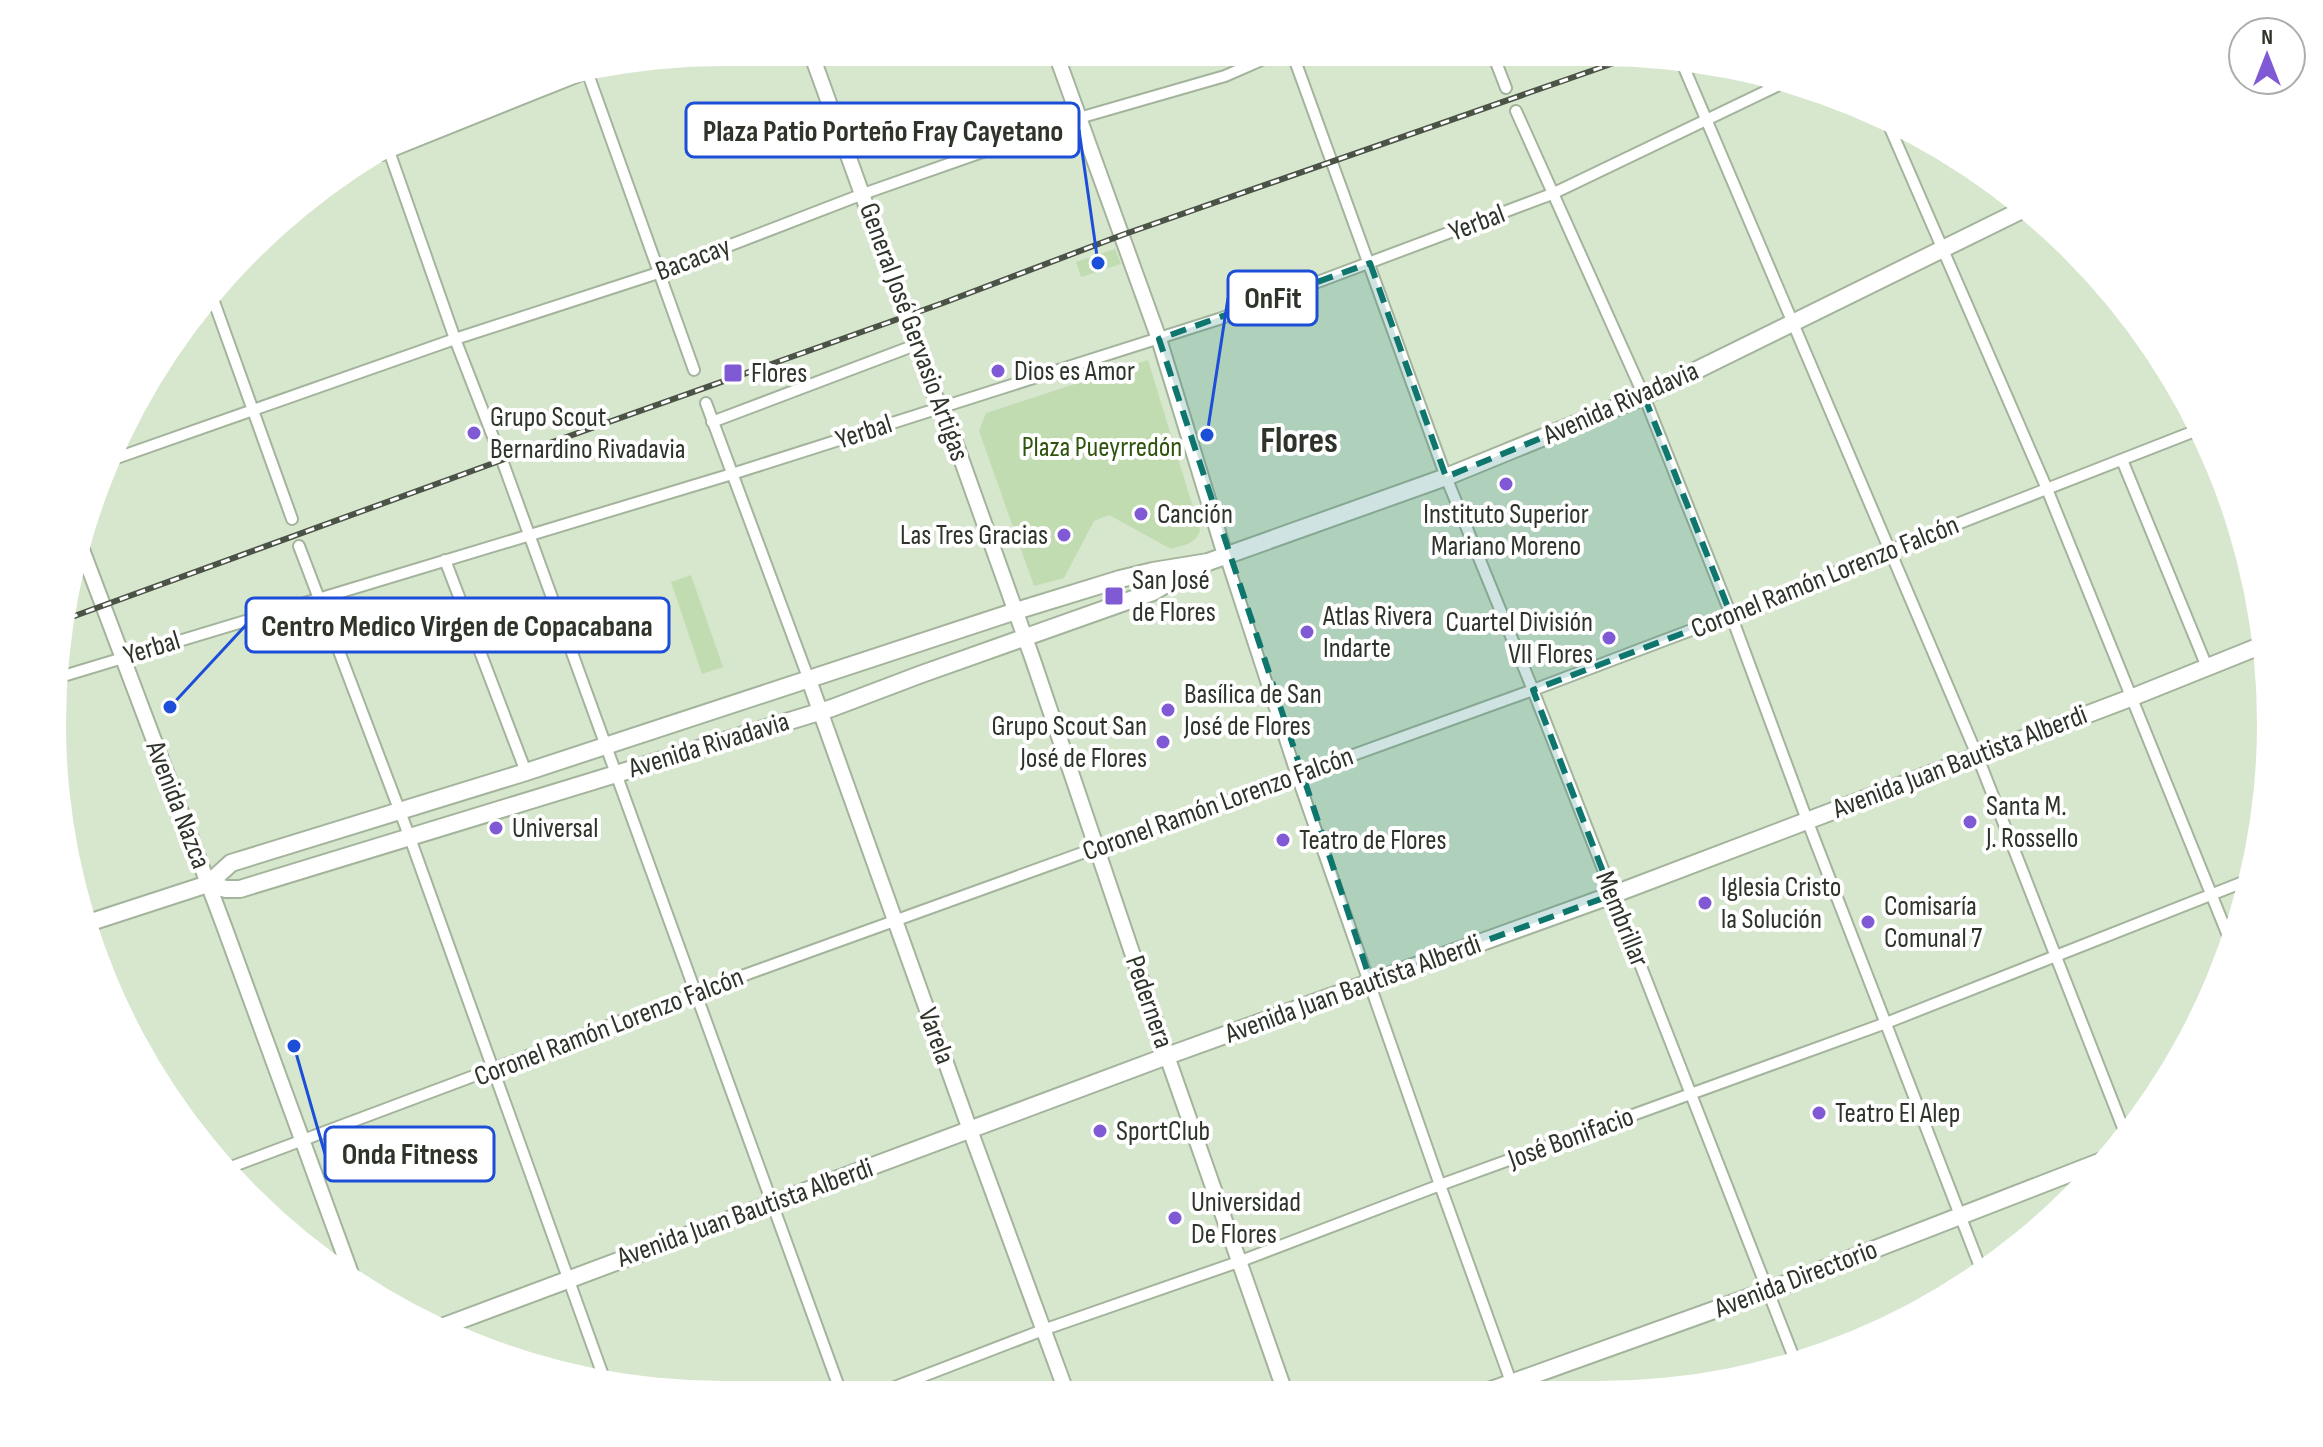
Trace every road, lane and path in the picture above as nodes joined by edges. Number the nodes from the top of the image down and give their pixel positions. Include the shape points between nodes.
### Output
1 (816, 66) edge
2 (1060, 66) edge
3 (1248, 66) edge
4 (1297, 66) edge
5 (1497, 66) edge
6 (1686, 72) edge
7 (590, 80) edge
8 (1506, 88) dead end
9 (1772, 88) edge
10 (534, 94) edge
11 (1516, 111) dead end
12 (1079, 118) junction
13 (1706, 120) junction
14 (430, 136) edge
15 (1893, 136) edge
16 (391, 157) edge
17 (863, 194) junction
18 (1552, 194) junction
19 (2014, 214) edge
20 (1942, 249) junction
21 (1370, 263) junction
22 (658, 273) junction
23 (216, 306) edge
24 (1793, 322) junction
25 (455, 339) junction
26 (1159, 339) junction
27 (918, 344) junction
28 (694, 370) dead end
29 (1644, 396) junction
30 (706, 403) dead end
31 (941, 407) junction
32 (252, 411) junction
33 (712, 422) junction
34 (2189, 433) edge
35 (124, 456) edge
36 (2122, 460) junction
37 (732, 474) junction
38 (1446, 477) junction
39 (2047, 489) junction
40 (292, 519) dead end
41 (528, 534) junction
42 (299, 546) dead end
43 (1888, 551) junction
44 (1225, 555) junction
45 (445, 560) junction
46 (1200, 564) junction
47 (84, 571) edge
48 (319, 597) junction
49 (1016, 611) junction
50 (1731, 615) junction
51 (1025, 637) junction
52 (2252, 649) edge
53 (122, 658) junction
54 (2207, 667) junction
55 (68, 675) edge
56 (809, 680) junction
57 (1533, 690) junction
58 (2133, 697) junction
59 (819, 711) junction
60 (604, 746) junction
61 (1977, 755) junction
62 (526, 772) junction
63 (615, 774) junction
64 (1297, 776) junction
65 (400, 810) junction
66 (1807, 820) junction
67 (410, 838) junction
68 (1096, 847) junction
69 (208, 884) junction
70 (2237, 884) edge
71 (2212, 894) junction
72 (1612, 895) junction
73 (96, 920) edge
74 (896, 921) junction
75 (2225, 927) edge
76 (2055, 956) junction
77 (1371, 982) junction
78 (695, 993) junction
79 (1886, 1023) junction
80 (1167, 1056) junction
81 (493, 1071) junction
82 (1693, 1095) junction
83 (2121, 1124) edge
84 (970, 1130) junction
85 (304, 1142) junction
86 (237, 1165) edge
87 (2083, 1168) edge
88 (1440, 1185) junction
89 (773, 1203) junction
90 (1960, 1216) junction
91 (1241, 1261) junction
92 (1978, 1261) edge
93 (347, 1262) edge
94 (568, 1279) junction
95 (1767, 1291) junction
96 (454, 1322) edge
97 (1043, 1330) junction
98 (1792, 1352) edge
99 (601, 1369) edge
100 (837, 1381) edge
101 (910, 1381) edge
102 (1062, 1381) edge
103 (1281, 1381) edge
104 (1510, 1381) edge
105 (1531, 1381) edge

1 - 17 street, General José Gervasio Artigas
2 - 12 street
3 - 12 street, Bacacay
4 - 21 street, Membrillar
5 - 8 street
6 - 13 street
7 - 22 street
9 - 13 street, Yerbal
10 - 14 street
11 - 18 street
12 - 17 street, Bacacay
12 - 26 street
13 - 18 street, Yerbal
13 - 24 street
15 - 20 street
16 - 25 street
17 - 22 street, Bacacay
17 - 27 street, General José Gervasio Artigas
18 - 21 street, Yerbal
18 - 29 street
19 - 20 main road, Avenida Rivadavia
20 - 24 main road, Avenida Rivadavia
20 - 39 street
21 - 26 street, Yerbal
21 - 38 street, Membrillar
22 - 25 street, Bacacay
22 - 28 street
23 - 32 street
24 - 29 main road, Avenida Rivadavia
24 - 43 street
25 - 32 street, Bacacay
25 - 41 street
26 - 31 street, Yerbal
26 - 44 street
27 - 31 street, General José Gervasio Artigas
27 - 33 street
29 - 38 main road, Avenida Rivadavia
29 - 50 street
30 - 33 street
31 - 37 street, Yerbal
31 - 49 street, General José Gervasio Artigas
32 - 35 street, Bacacay
32 - 40 street
33 - 37 street
34 - 36 street, Coronel Ramón Lorenzo Falcón
36 - 39 street, Coronel Ramón Lorenzo Falcón
36 - 54 street
37 - 41 street, Yerbal
37 - 56 street
38 - 44 main road, Avenida Rivadavia
38 - 57 street, Membrillar
39 - 43 street, Coronel Ramón Lorenzo Falcón
39 - 58 street
41 - 45 street, Yerbal
41 - 60 street
42 - 48 street
43 - 50 street, Coronel Ramón Lorenzo Falcón
43 - 61 street
44 - 46 main road, Avenida Rivadavia
44 - 64 street
45 - 48 street, Yerbal
45 - 62 street
46 - 49 main road, Avenida Rivadavia via 1142,574
46 - 51 main road, Avenida Rivadavia via 1153,592
47 - 53 street, Avenida Nazca
48 - 53 street, Yerbal
48 - 65 street
49 - 51 street, Pedernera
49 - 56 main road, Avenida Rivadavia
50 - 57 street, Coronel Ramón Lorenzo Falcón
50 - 66 street
51 - 59 main road, Avenida Rivadavia
51 - 68 street, Pedernera
52 - 54 main road, Avenida Juan Bautista Alberdi
53 - 55 street, Yerbal
53 - 69 street, Avenida Nazca
54 - 58 main road, Avenida Juan Bautista Alberdi
56 - 59 street, Varela
56 - 60 main road, Avenida Rivadavia
57 - 64 street, Coronel Ramón Lorenzo Falcón
57 - 72 street, Membrillar
58 - 61 main road, Avenida Juan Bautista Alberdi
58 - 71 street
59 - 63 main road, Avenida Rivadavia
59 - 74 street, Varela
60 - 62 main road, Avenida Rivadavia
60 - 63 street
61 - 66 main road, Avenida Juan Bautista Alberdi
61 - 76 street
62 - 65 main road, Avenida Rivadavia
63 - 67 main road, Avenida Rivadavia
63 - 78 street
64 - 68 street, Coronel Ramón Lorenzo Falcón
64 - 77 street
65 - 67 street
65 - 69 main road, Avenida Rivadavia via 231,863
66 - 72 main road, Avenida Juan Bautista Alberdi
66 - 79 street
67 - 69 main road, Avenida Rivadavia via 240,889
67 - 81 street
68 - 74 street, Coronel Ramón Lorenzo Falcón
68 - 80 street, Pedernera
69 - 73 main road, Avenida Rivadavia
69 - 85 street, Avenida Nazca
70 - 71 street, José Bonifacio
71 - 75 street
71 - 76 street, José Bonifacio
72 - 77 main road, Avenida Juan Bautista Alberdi
72 - 82 street, Membrillar
74 - 78 street, Coronel Ramón Lorenzo Falcón
74 - 84 street, Varela
76 - 79 street, José Bonifacio
76 - 83 street
77 - 80 main road, Avenida Juan Bautista Alberdi
77 - 88 street
78 - 81 street, Coronel Ramón Lorenzo Falcón
78 - 89 street
79 - 82 street, José Bonifacio
79 - 90 street
80 - 84 main road, Avenida Juan Bautista Alberdi
80 - 91 street, Pedernera
81 - 85 street, Coronel Ramón Lorenzo Falcón
81 - 94 street
82 - 88 street, José Bonifacio
82 - 95 street, Membrillar
84 - 89 main road, Avenida Juan Bautista Alberdi
84 - 97 street, Varela
85 - 86 street, Coronel Ramón Lorenzo Falcón
85 - 93 street, Avenida Nazca
87 - 90 main road, Avenida Directorio
88 - 91 street, José Bonifacio
88 - 104 street
89 - 94 main road, Avenida Juan Bautista Alberdi
89 - 100 street
90 - 92 street
90 - 95 main road, Avenida Directorio
91 - 97 street, José Bonifacio
91 - 103 street, Pedernera
94 - 96 main road, Avenida Juan Bautista Alberdi
94 - 99 street
95 - 98 street, Membrillar
95 - 105 main road, Avenida Directorio
97 - 101 street, José Bonifacio
97 - 102 street, Varela

